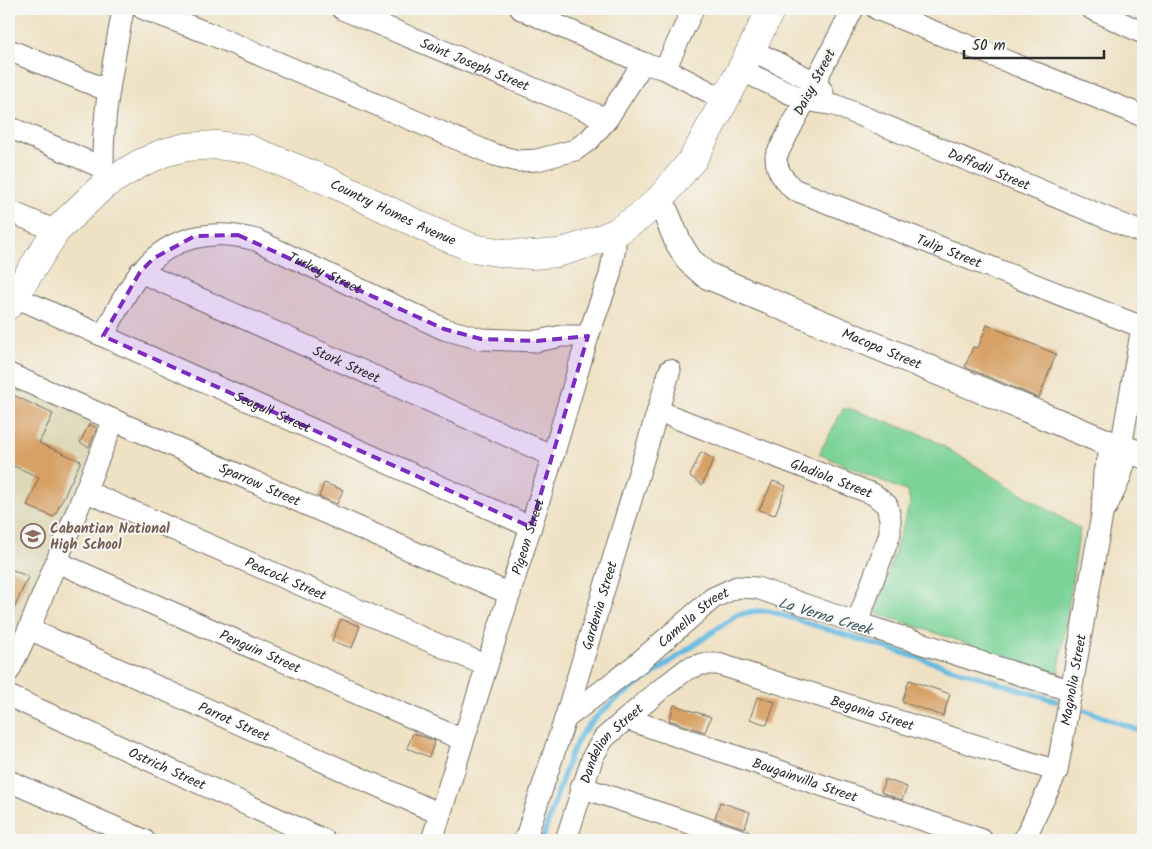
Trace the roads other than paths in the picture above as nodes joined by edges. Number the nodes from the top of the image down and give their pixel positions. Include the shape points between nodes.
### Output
1 (123, 9) edge
2 (144, 9) edge
3 (342, 9) edge
4 (521, 9) edge
5 (693, 9) edge
6 (771, 9) edge
7 (853, 9) edge
8 (877, 9) edge
9 (1092, 9) edge
10 (1143, 32) edge
11 (9, 50) edge
12 (746, 60) junction
13 (643, 63) junction
14 (665, 69) junction
15 (109, 91) junction
16 (810, 91) junction
17 (725, 100) junction
18 (1143, 116) edge
19 (607, 119) junction
20 (9, 127) edge
21 (776, 156) joint
22 (103, 177) junction
23 (660, 199) junction
24 (9, 210) edge
25 (56, 231) junction
26 (615, 233) junction
27 (1143, 233) edge
28 (140, 272) junction
29 (10, 298) edge
30 (1143, 325) edge
31 (103, 336) junction
32 (588, 336) junction
33 (670, 370) dead end
34 (9, 374) edge
35 (658, 411) junction
36 (114, 420) junction
37 (1126, 449) edge
38 (553, 456) junction
39 (85, 491) junction
40 (530, 528) junction
41 (57, 562) junction
42 (510, 594) junction
43 (857, 623) junction
44 (29, 630) junction
45 (487, 666) junction
46 (687, 669) joint
47 (9, 671) edge
48 (1072, 691) junction
49 (9, 696) edge
50 (565, 719) junction
51 (627, 719) junction
52 (463, 740) junction
53 (1057, 771) junction
54 (9, 780) edge
55 (582, 787) junction
56 (440, 814) junction
57 (144, 840) edge
58 (324, 840) edge
59 (432, 840) edge
60 (525, 840) edge
61 (566, 840) edge
62 (741, 840) edge
63 (982, 840) edge
64 (1024, 840) edge

1 - 15 street
2 - 19 street via 495,155 518,161 537,160 575,150 590,139
3 - 19 street, Saint Joseph Street
4 - 13 street
5 - 14 street
6 - 12 main road, Country Homes Avenue
7 - 16 street, Daisy Street
8 - 18 street
9 - 10 street
11 - 15 street
12 - 16 street, Daffodil Street
12 - 17 main road, Country Homes Avenue
13 - 14 street
13 - 19 street
14 - 17 street
15 - 22 street
16 - 21 street, Daisy Street
16 - 27 street, Daffodil Street via 835,105
17 - 23 main road, Country Homes Avenue via 693,159
20 - 22 street
21 - 30 street, Tulip Street via 776,167 793,189
22 - 25 main road, Country Homes Avenue
22 - 26 main road, Country Homes Avenue via 186,147 216,145 249,149 330,182 473,248 532,255 558,253
23 - 26 main road, Country Homes Avenue
23 - 37 street, Macopa Street via 678,242 689,260 706,275
24 - 25 street
25 - 29 main road, Country Homes Avenue
26 - 32 street, Pigeon Street via 610,275
28 - 31 street, Turkey Street
28 - 32 street, Turkey Street via 175,244 195,236 238,235 256,240 444,329 480,339 537,341 562,336
28 - 38 street, Stork Street
29 - 31 street, Seagull Street
30 - 37 street, Magnolia Street
31 - 40 street, Seagull Street
32 - 38 street, Pigeon Street
33 - 35 street, Gardenia Street
34 - 36 street, Sparrow Street
35 - 43 street, Gladiola Street via 873,494 887,505 890,534
35 - 50 street, Gardenia Street
36 - 39 street
36 - 42 street, Sparrow Street
37 - 48 street, Magnolia Street via 1120,478 1102,515
38 - 40 street, Pigeon Street
39 - 41 street
39 - 45 street, Peacock Street
40 - 42 street, Pigeon Street
41 - 44 street
41 - 52 street, Penguin Street
42 - 45 street, Pigeon Street
43 - 48 street, Camella Street
43 - 50 street, Camella Street via 757,588 737,587 713,598 638,663
44 - 47 street
44 - 56 street, Parrot Street
45 - 52 street, Pigeon Street
46 - 51 street, Dandelion Street via 660,688
46 - 53 street, Begonia Street via 702,664 718,664
48 - 53 street, Magnolia Street
49 - 58 street, Ostrich Street
50 - 60 street, Gardenia Street
51 - 55 street, Dandelion Street via 604,738 593,756
51 - 63 street, Bougainvilla Street
52 - 56 street, Pigeon Street
53 - 64 street, Magnolia Street
54 - 57 street
55 - 61 street, Dandelion Street
55 - 62 street
56 - 59 street, Pigeon Street

